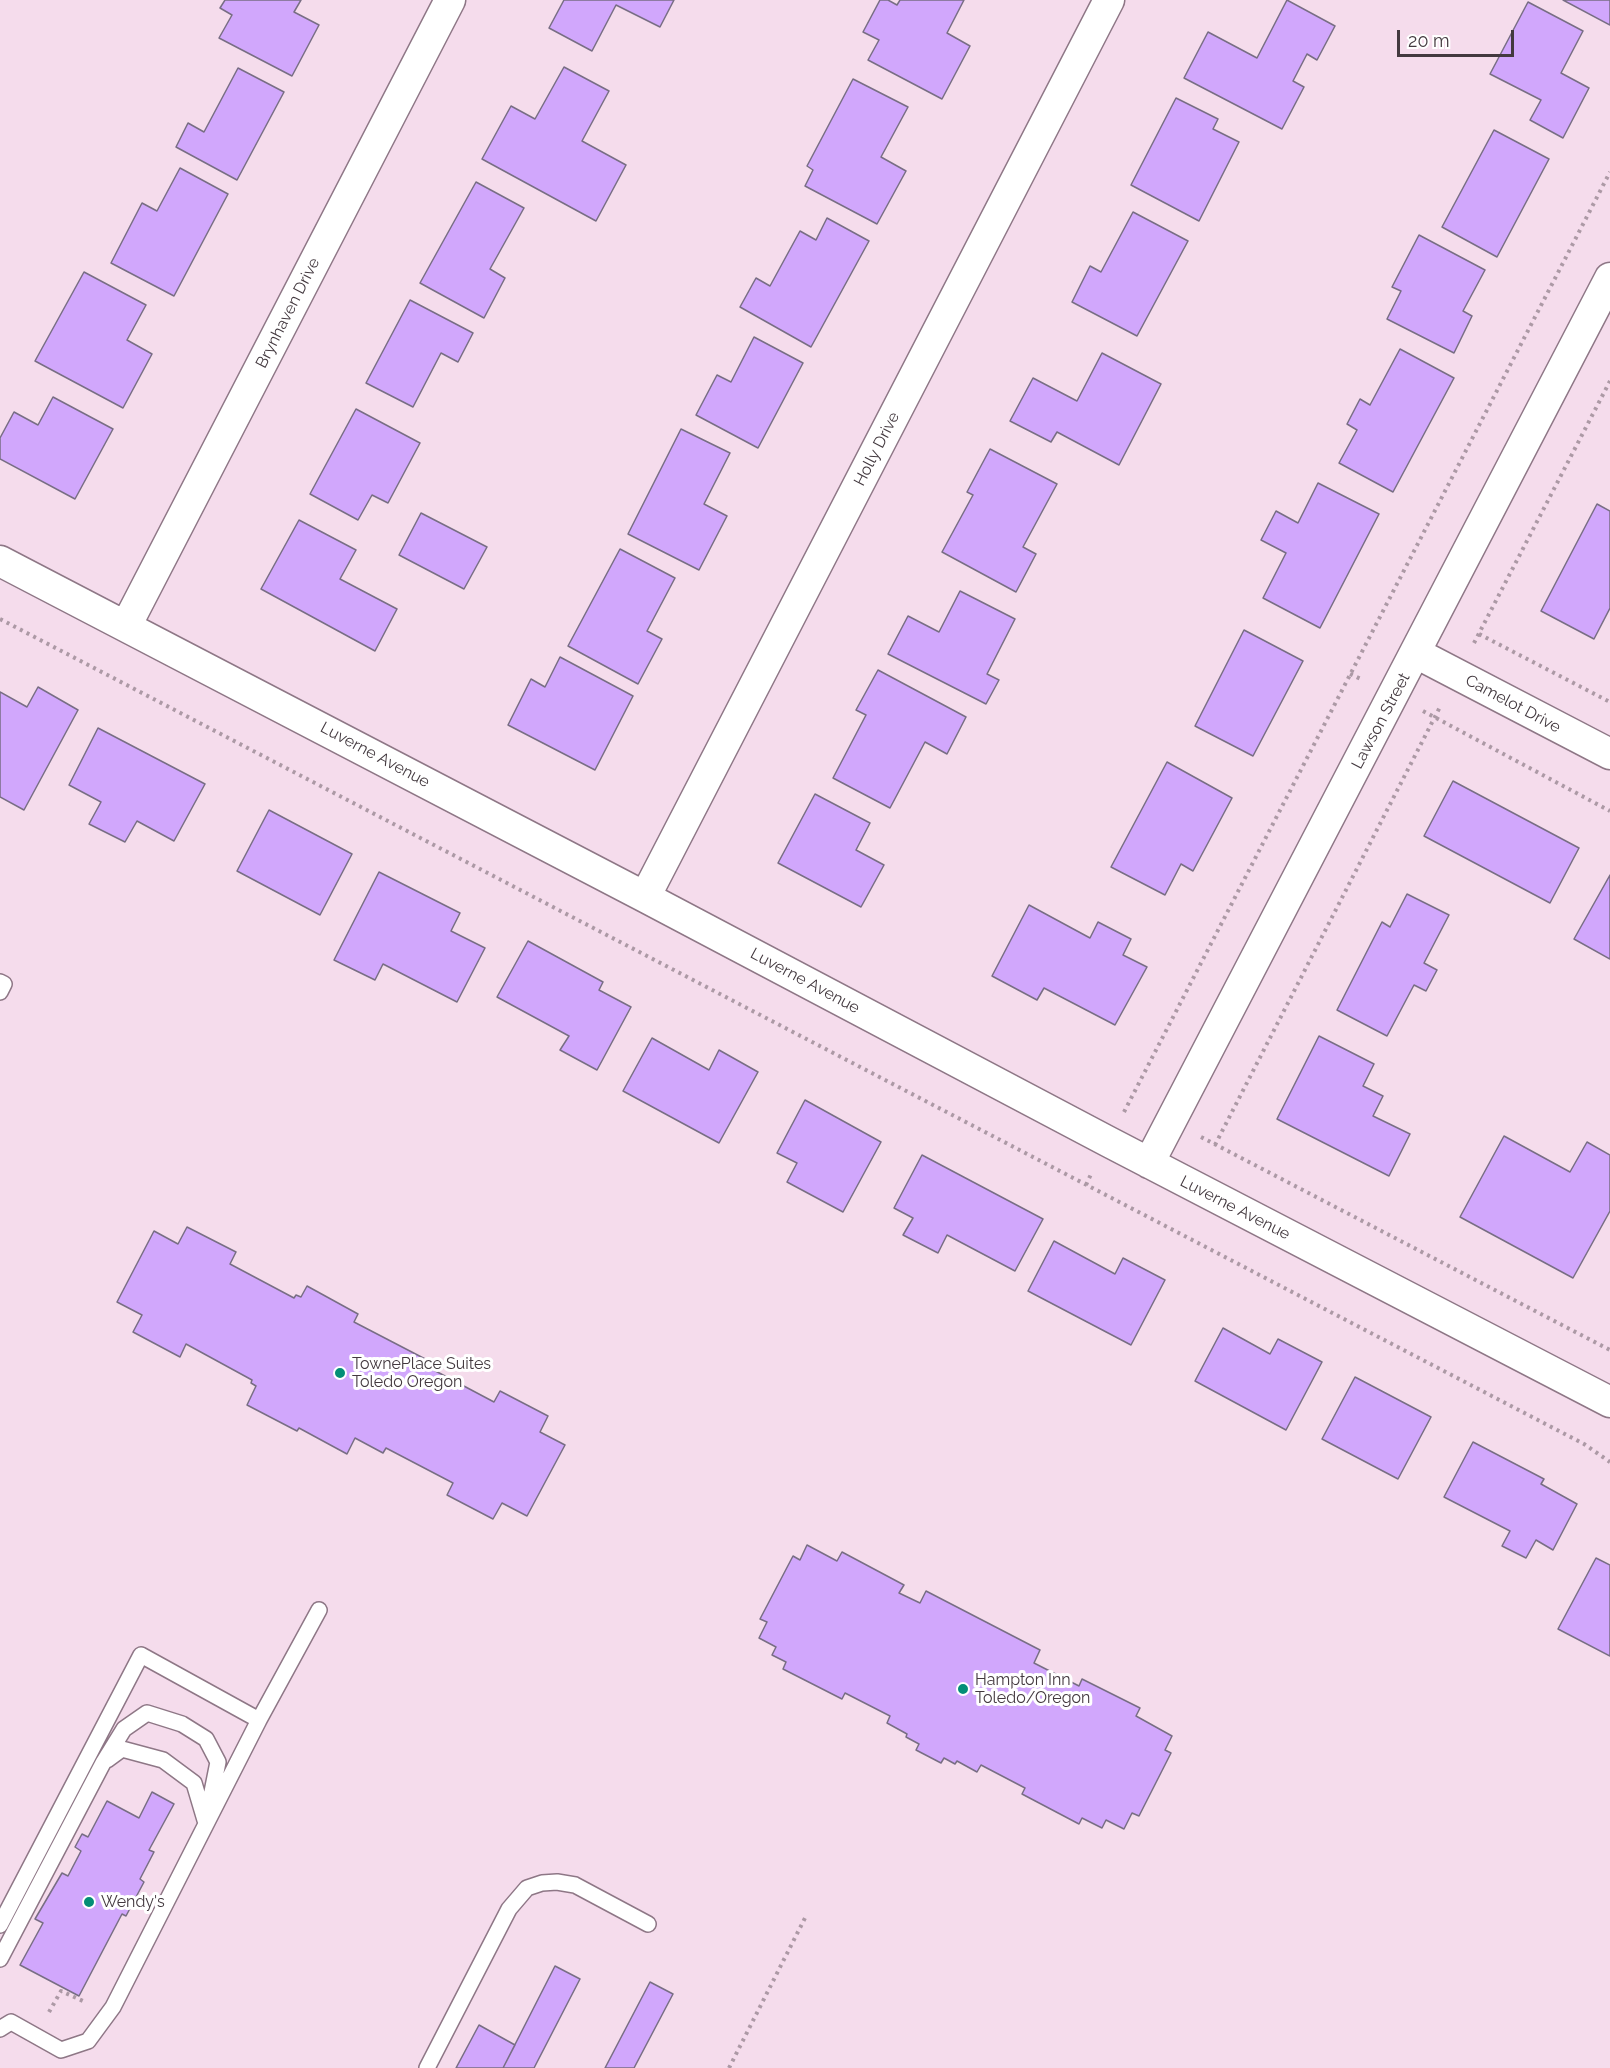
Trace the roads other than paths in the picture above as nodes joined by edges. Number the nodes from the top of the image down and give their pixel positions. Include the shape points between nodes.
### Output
1 (450, 0) edge
2 (1109, 0) edge
3 (1610, 278) edge
4 (0, 561) edge
5 (126, 626) junction
6 (1416, 653) junction
7 (1610, 754) edge
8 (645, 897) junction
9 (0, 982) edge
10 (0, 992) edge
11 (1149, 1163) junction
12 (1610, 1402) edge
13 (319, 1610) dead end
14 (259, 1720) junction
15 (103, 1763) junction
16 (206, 1824) junction
17 (648, 1924) dead end
18 (0, 1925) edge
19 (0, 1959) edge
20 (5, 2026) edge
21 (427, 2068) edge

1 - 5 street, Brynhaven Drive
2 - 8 street, Holly Drive
3 - 6 street, Lawson Street
4 - 5 street, Luverne Avenue
5 - 8 street, Luverne Avenue
6 - 7 street, Camelot Drive
6 - 11 street, Lawson Street
8 - 11 street, Luverne Avenue
9 - 10 lane via 4,984
11 - 12 street, Luverne Avenue
13 - 14 lane
14 - 16 lane
14 - 18 lane via 141,1655
15 - 16 lane via 122,1749 163,1760 194,1783
15 - 16 lane via 124,1729 147,1713 182,1724 206,1739 218,1762
15 - 19 lane
16 - 20 lane via 113,2007 88,2041 61,2050 36,2036
17 - 21 lane via 575,1885 558,1882 527,1888 509,1909

